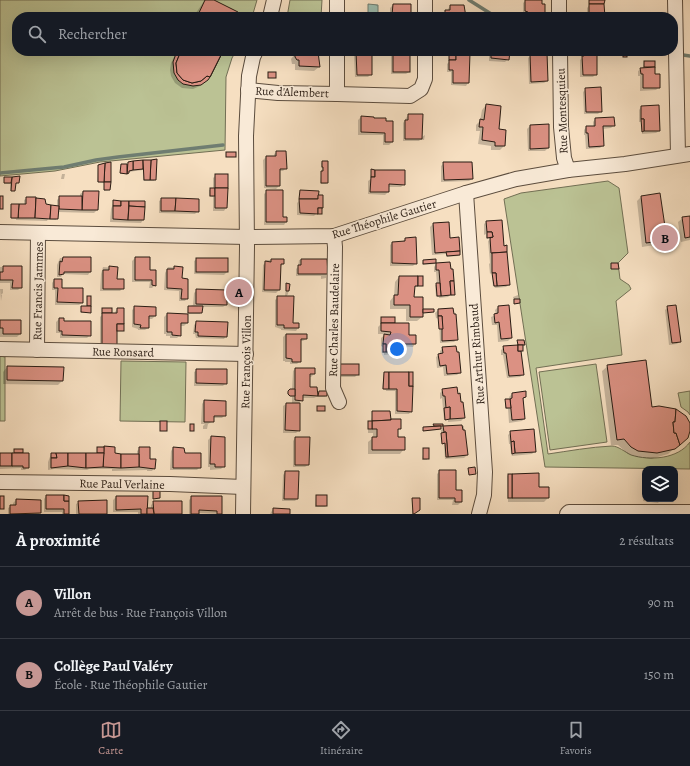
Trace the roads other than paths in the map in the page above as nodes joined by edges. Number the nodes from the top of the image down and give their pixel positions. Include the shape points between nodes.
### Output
1 (274, 0) edge
2 (337, 0) edge
3 (425, 0) edge
4 (559, 0) edge
5 (676, 0) edge
6 (271, 12) edge
7 (337, 12) edge
8 (425, 12) edge
9 (559, 12) edge
10 (677, 12) edge
11 (678, 39) edge
12 (254, 56) edge
13 (337, 56) edge
14 (425, 56) edge
15 (560, 56) edge
16 (248, 90) junction
17 (337, 94) junction
18 (684, 155) edge
19 (568, 170) junction
20 (466, 193) junction
21 (0, 232) edge
22 (38, 233) junction
23 (334, 236) junction
24 (247, 237) junction
25 (0, 349) edge
26 (37, 350) junction
27 (246, 354) junction
28 (339, 402) dead end
29 (0, 482) edge
30 (243, 487) junction
31 (690, 512) edge
32 (243, 514) edge
33 (479, 514) edge
34 (567, 514) edge

1 - 6 street
2 - 7 street
3 - 8 street
4 - 9 street
5 - 10 street
11 - 18 street
12 - 16 street, Rue François Villon
13 - 17 street, Rue d'Alembert
14 - 17 street, Rue d'Alembert via 425,79 421,89 410,96
15 - 19 street, Rue Montesquieu via 564,158
16 - 17 street, Rue d'Alembert
16 - 24 street, Rue François Villon
18 - 19 street, Rue Théophile Gautier
19 - 20 street, Rue Théophile Gautier via 516,179
20 - 23 street, Rue Théophile Gautier
20 - 33 street, Rue Arthur Rimbaud via 485,472 484,495
21 - 22 street, Rue Théophile Gautier
22 - 24 street, Rue Théophile Gautier
22 - 26 street, Rue Francis Jammes
23 - 24 street, Rue Théophile Gautier
23 - 28 street, Rue Charles Baudelaire via 333,388
24 - 27 street, Rue François Villon
25 - 26 street, Rue Ronsard
26 - 27 street, Rue Ronsard
27 - 30 street, Rue François Villon
29 - 30 street, Rue Paul Verlaine
30 - 32 street, Rue François Villon
31 - 34 street

